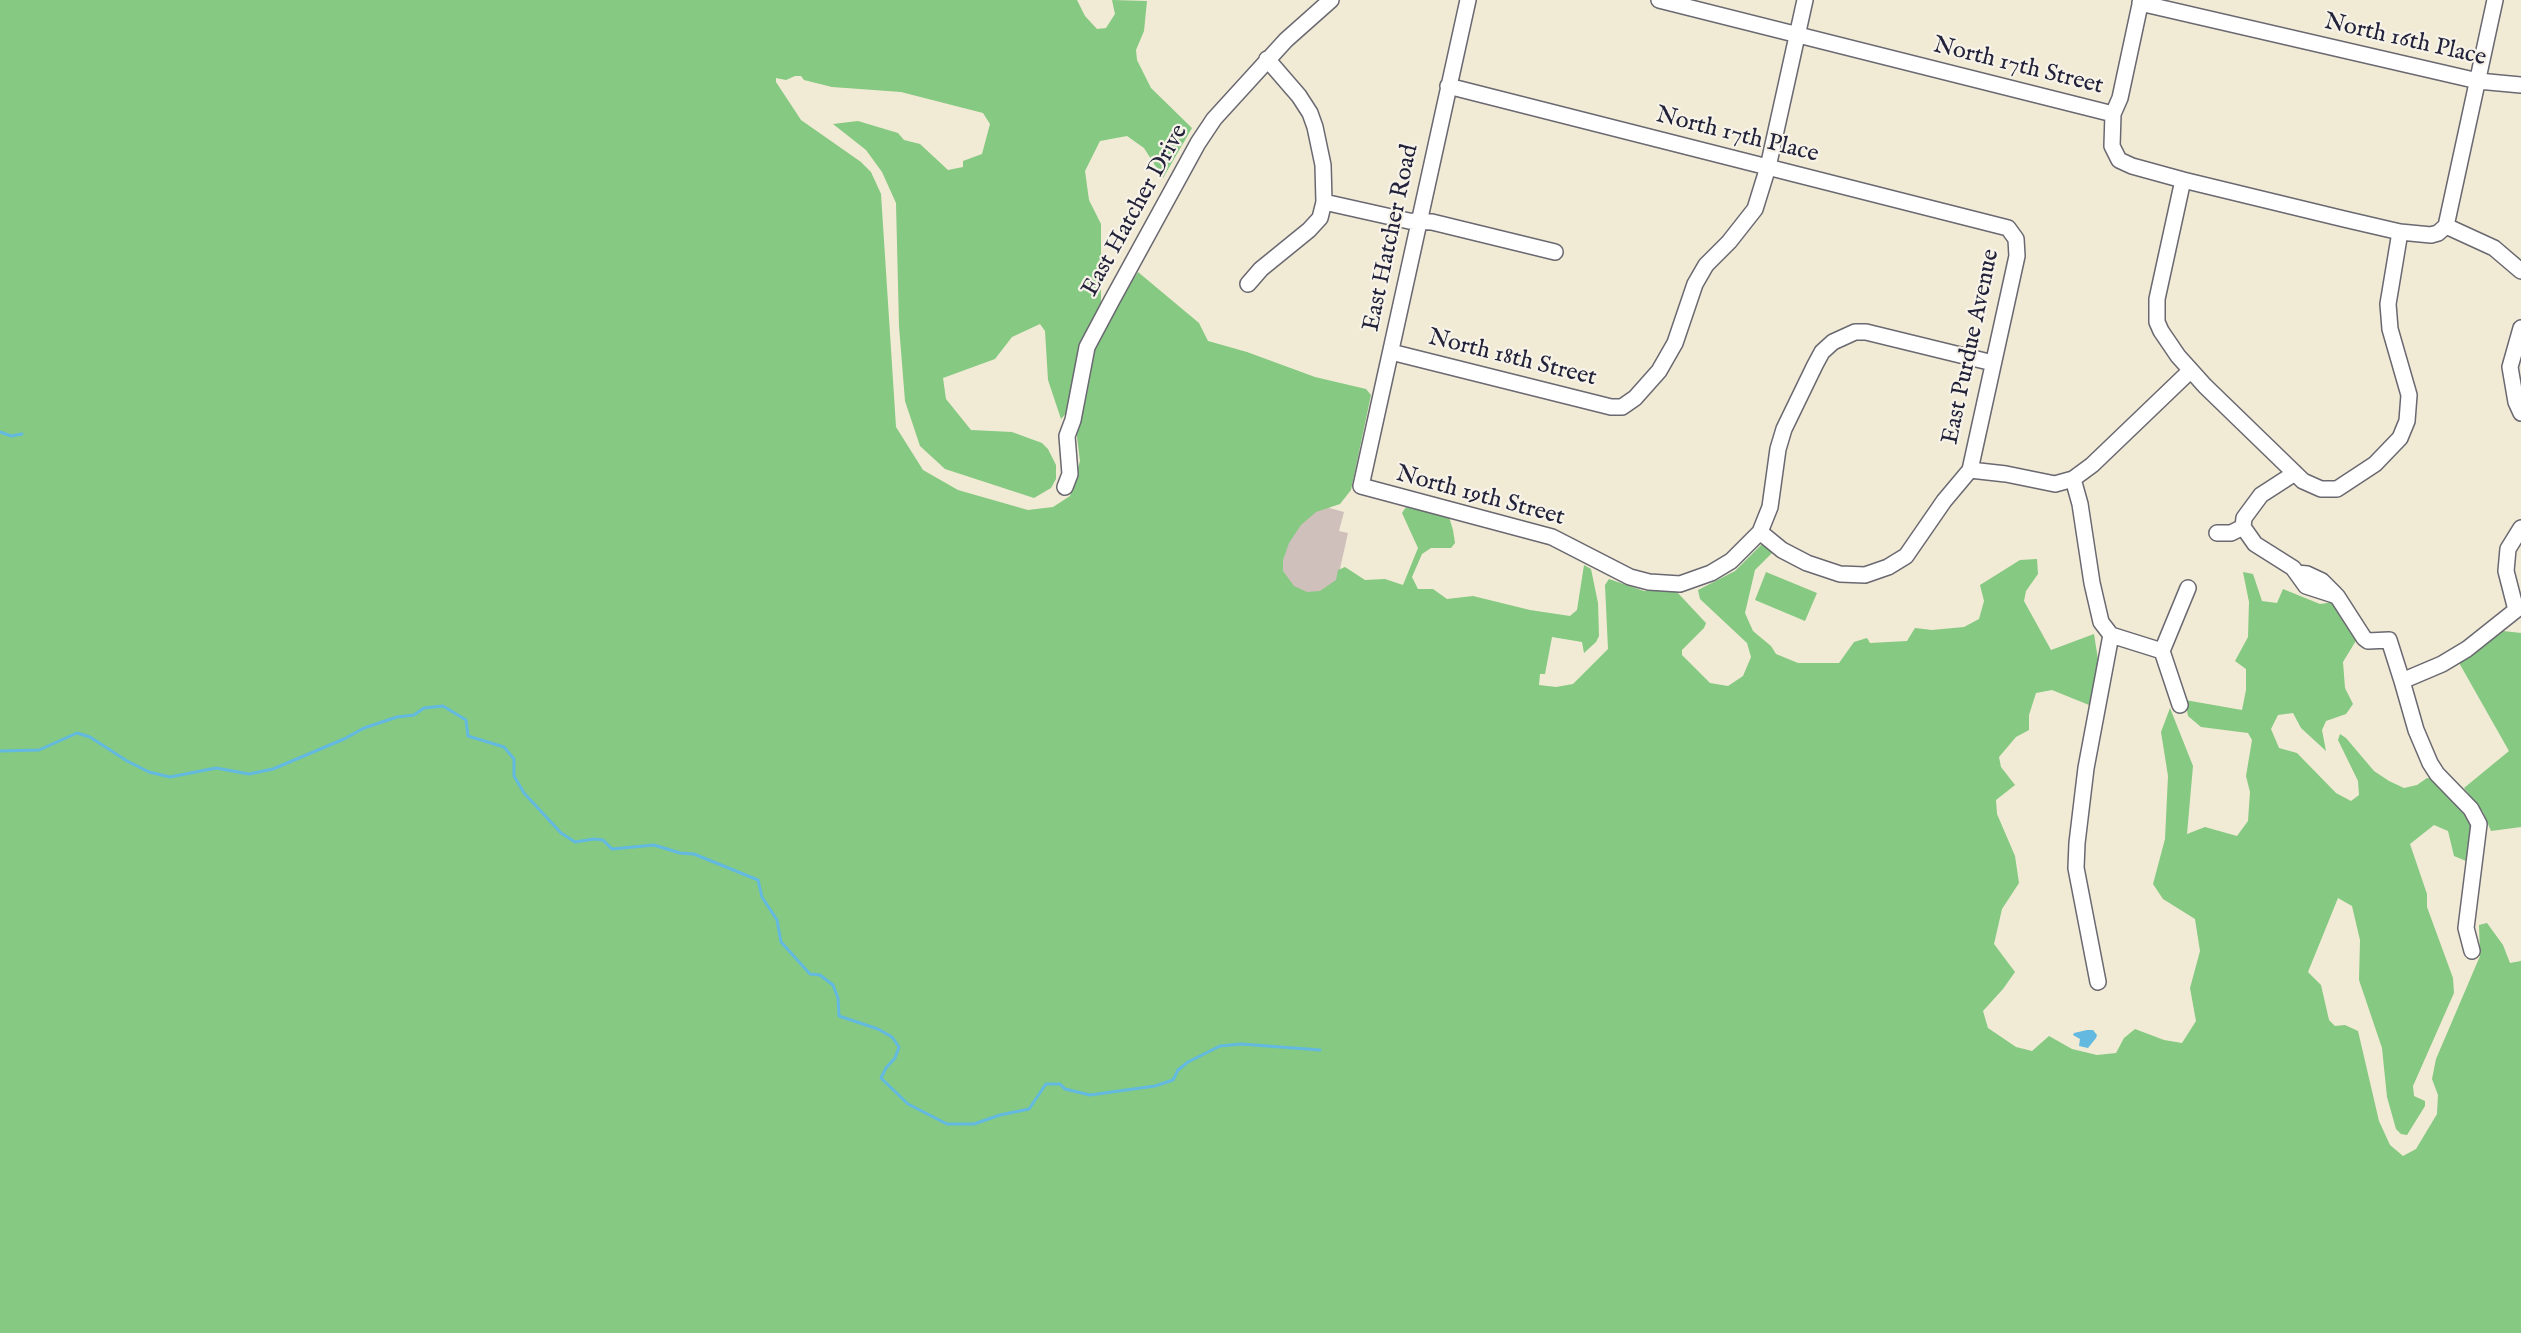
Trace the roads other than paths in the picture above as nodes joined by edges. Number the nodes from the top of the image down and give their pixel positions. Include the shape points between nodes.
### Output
1 (1331, 0) edge
2 (1468, 0) edge
3 (1659, 0) edge
4 (1805, 0) edge
5 (2495, 0) edge
6 (2140, 2) edge
7 (1798, 35) junction
8 (1267, 59) junction
9 (2478, 81) junction
10 (2521, 85) edge
11 (1448, 86) junction
12 (2113, 114) junction
13 (1768, 167) junction
14 (2182, 180) junction
15 (1324, 202) junction
16 (1419, 221) junction
17 (2446, 226) junction
18 (2400, 232) junction
19 (2014, 234) joint
20 (1555, 252) dead end
21 (2521, 271) edge
22 (1248, 284) dead end
23 (2521, 328) edge
24 (1391, 352) junction
25 (1993, 363) junction
26 (2190, 371) junction
27 (2521, 412) edge
28 (1970, 470) junction
29 (2295, 473) junction
30 (2073, 480) junction
31 (1361, 486) joint
32 (1065, 487) dead end
33 (2243, 527) junction
34 (2521, 528) edge
35 (1760, 532) junction
36 (2217, 533) dead end
37 (2188, 588) dead end
38 (2519, 611) edge
39 (2111, 634) junction
40 (2162, 651) junction
41 (2402, 681) junction
42 (2180, 705) dead end
43 (2472, 951) dead end
44 (2097, 982) dead end

1 - 8 street, East Hatcher Drive
2 - 11 street, East Hatcher Road
3 - 7 street, North 17th Street
4 - 7 street
5 - 9 street
6 - 9 street, North 16th Place
6 - 12 street via 2120,98
7 - 12 street, North 17th Street
7 - 13 street
8 - 15 street via 1310,112 1323,165
8 - 32 street, East Hatcher Drive via 1198,143 1087,347 1067,436 1070,474
9 - 10 street, North 16th Place
9 - 17 street
11 - 13 street, North 17th Place
11 - 16 street, East Hatcher Road
12 - 14 street, North 17th Street via 2112,146 2119,160
13 - 19 street, North 17th Place via 2001,226
13 - 24 street, North 18th Street via 1755,209 1706,265 1695,284 1682,327 1661,367 1622,408
14 - 18 street, North 17th Street
14 - 26 street via 2156,309 2161,332
15 - 16 street
15 - 22 street via 1320,218 1309,230
16 - 20 street
16 - 24 street, East Hatcher Road
17 - 18 street, North 17th Street via 2430,235
17 - 21 street via 2494,248
18 - 29 street via 2388,304 2390,329 2409,394 2407,421 2400,438 2390,452 2337,489 2321,489
19 - 25 street, East Purdue Avenue via 2017,256
23 - 27 street via 2510,367
24 - 31 street, East Hatcher Road
25 - 28 street, East Purdue Avenue
25 - 35 street via 1866,332 1855,332 1833,342 1822,352 1784,429 1770,507
26 - 29 street
26 - 30 street
28 - 30 street via 2055,484
28 - 35 street via 1906,556 1865,575 1840,574 1807,563
29 - 33 street via 2261,495 2244,518
30 - 39 street via 2101,622
31 - 35 street, North 19th Street via 1552,537 1630,577 1649,582 1680,584 1711,573 1731,561
33 - 36 street via 2231,533
33 - 41 street via 2255,544 2297,573 2322,582 2337,596 2364,638 2390,639
34 - 38 street via 2508,549 2506,571
37 - 40 street
38 - 41 street via 2442,664
39 - 40 street
39 - 44 street via 2086,768 2077,843 2076,868
40 - 42 street
41 - 43 street via 2430,763 2479,824 2466,928

